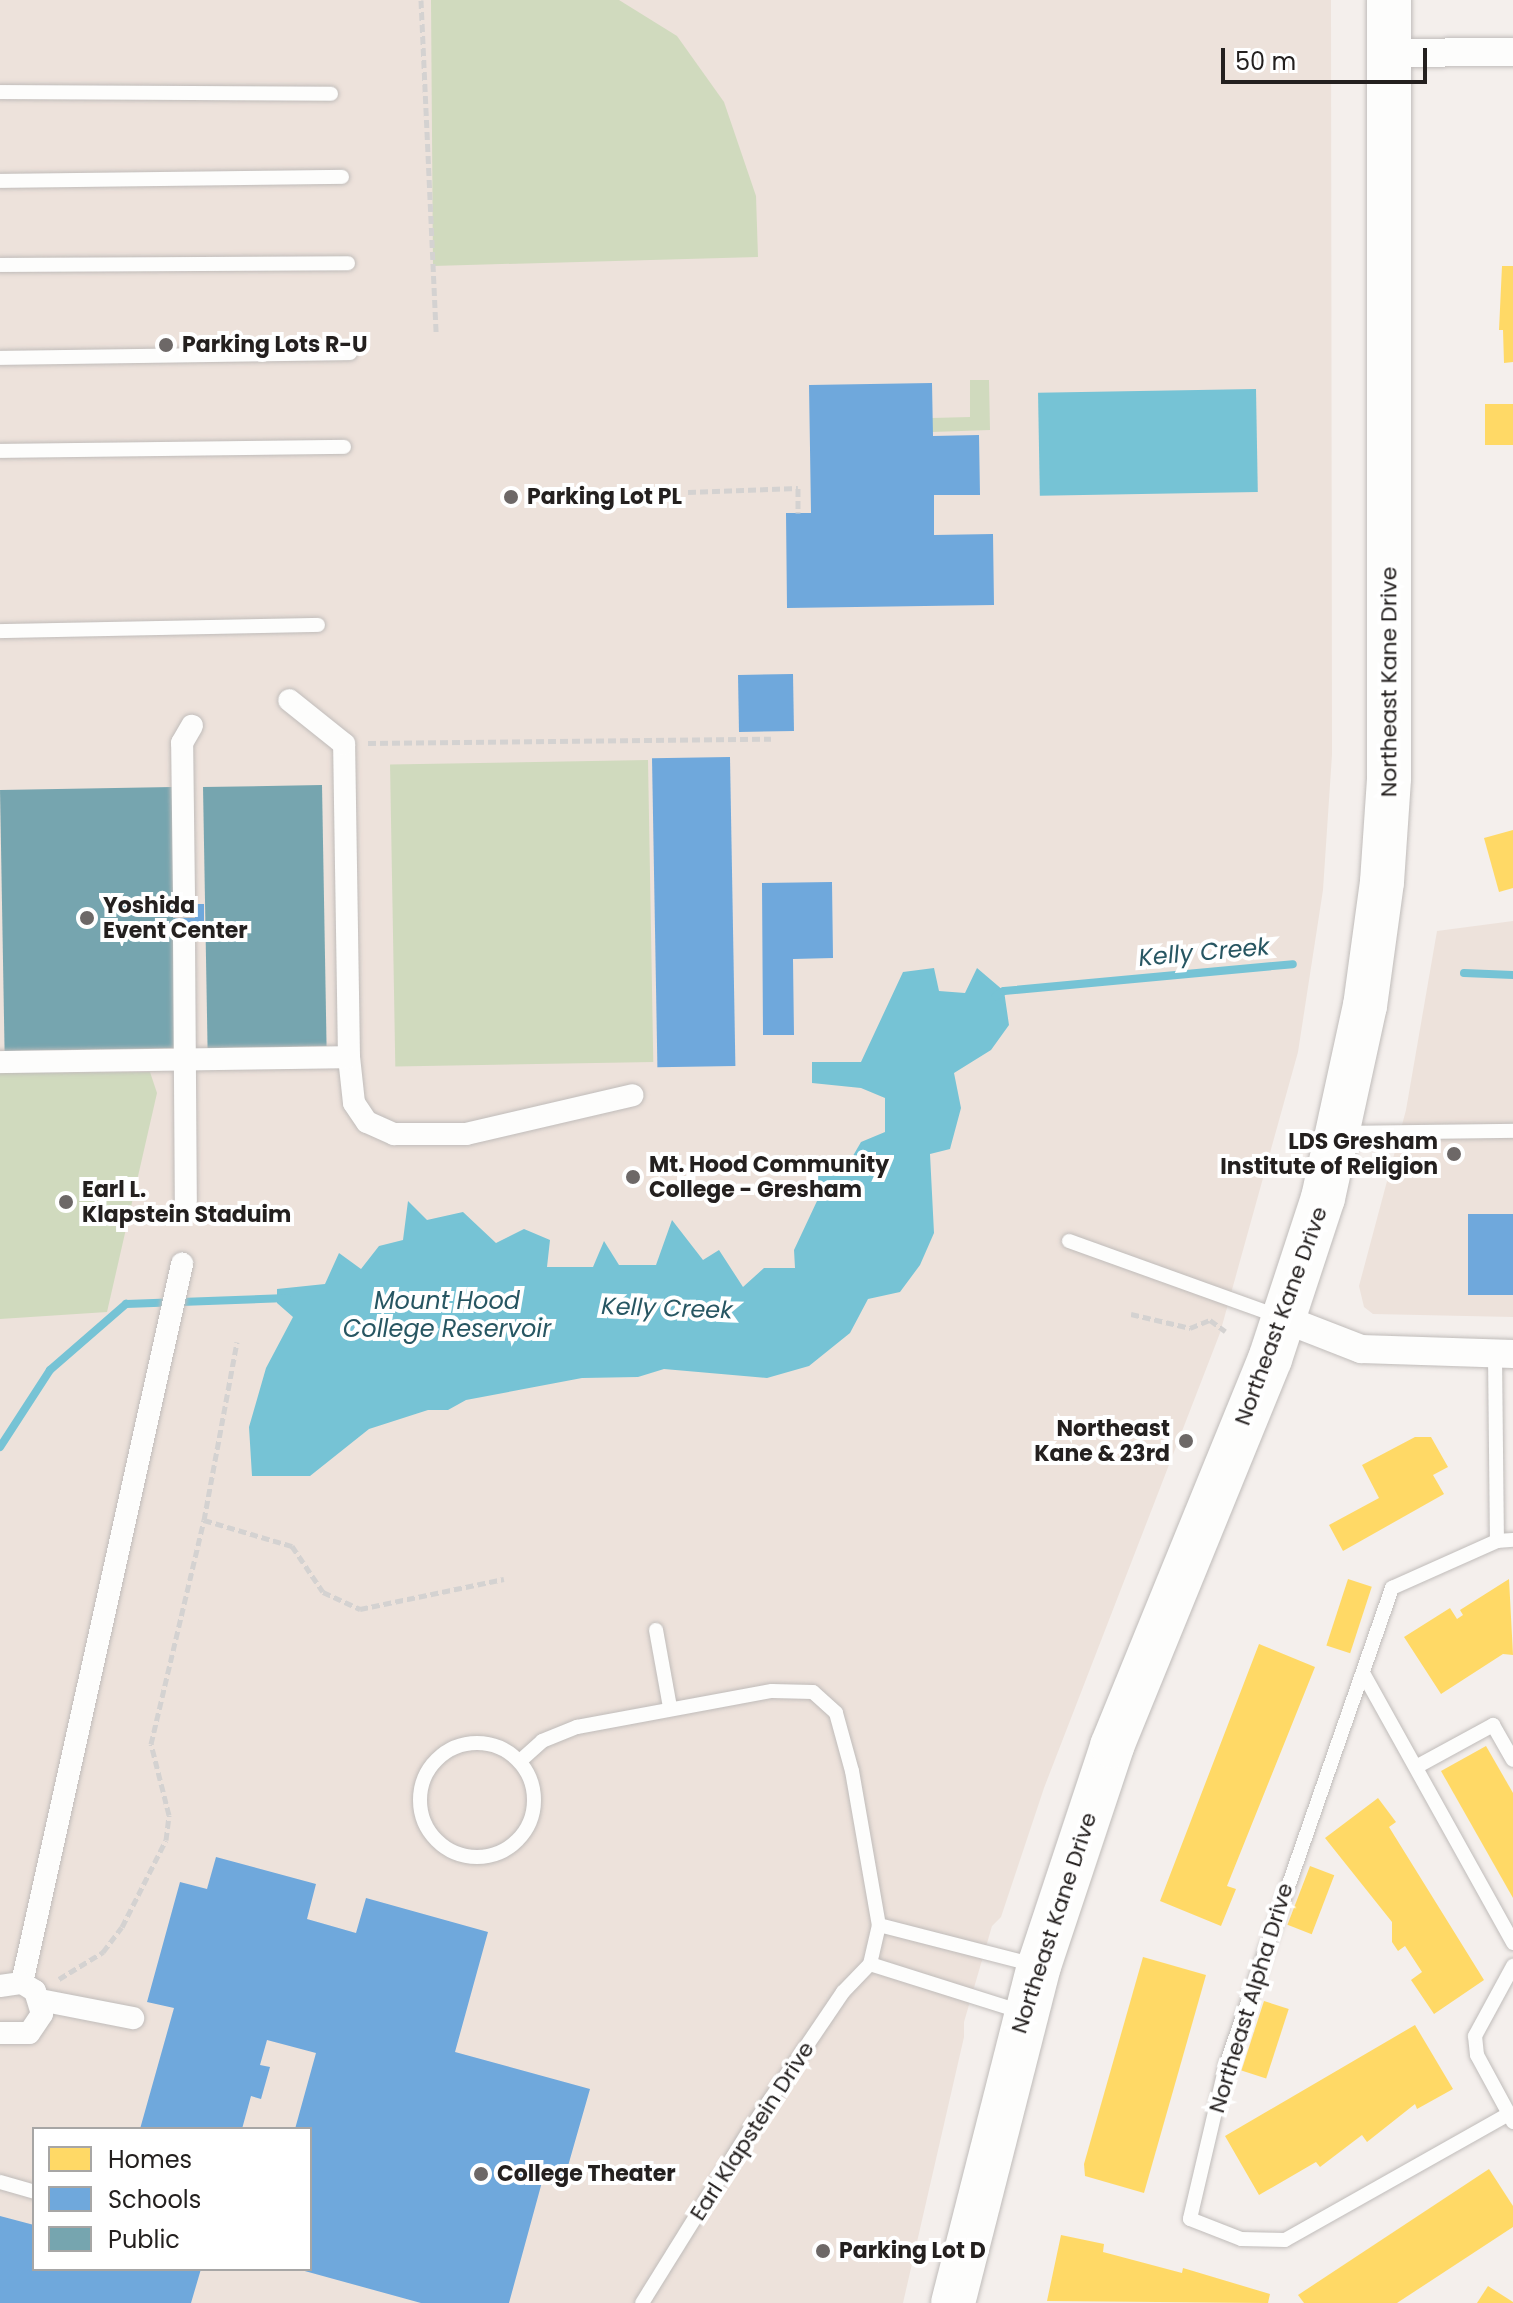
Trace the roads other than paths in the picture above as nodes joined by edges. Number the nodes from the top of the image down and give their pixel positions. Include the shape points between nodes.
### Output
1 (1389, 0) edge
2 (1513, 52) edge
3 (1389, 53) junction
4 (0, 92) edge
5 (331, 94) dead end
6 (342, 177) dead end
7 (0, 181) edge
8 (348, 263) dead end
9 (0, 265) edge
10 (350, 353) dead end
11 (0, 358) edge
12 (344, 447) dead end
13 (0, 451) edge
14 (318, 625) dead end
15 (0, 631) edge
16 (289, 700) dead end
17 (192, 726) dead end
18 (184, 896) tunnel mouth
19 (184, 937) tunnel mouth
20 (349, 1057) junction
21 (183, 1060) junction
22 (0, 1062) edge
23 (633, 1095) dead end
24 (1513, 1131) edge
25 (1339, 1133) junction
26 (186, 1201) dead end
27 (1069, 1241) dead end
28 (182, 1264) dead end
29 (1284, 1319) junction
30 (1504, 1354) edge
31 (1513, 1540) edge
32 (1497, 1541) junction
33 (656, 1630) dead end
34 (1363, 1673) junction
35 (670, 1707) junction
36 (1513, 1760) edge
37 (520, 1761) junction
38 (1416, 1767) junction
39 (879, 1925) junction
40 (1513, 1943) edge
41 (870, 1964) junction
42 (1039, 1966) junction
43 (1513, 1966) edge
44 (24, 1990) edge
45 (1024, 2013) junction
46 (133, 2018) dead end
47 (0, 2033) edge
48 (1511, 2118) edge
49 (0, 2182) edge
50 (32, 2191) edge
51 (642, 2303) edge
52 (953, 2303) edge

1 - 3 main road, Northeast Kane Drive
2 - 3 street
3 - 25 main road, Northeast Kane Drive via 1387,829 1365,1006
4 - 5 lane
6 - 7 lane
8 - 9 lane
10 - 11 lane
12 - 13 lane
14 - 15 lane
16 - 20 street via 344,744
17 - 18 street via 182,743
19 - 21 street
20 - 21 street
20 - 23 street via 354,1103 367,1122 394,1134 466,1134
21 - 22 street
21 - 26 street
24 - 25 lane
25 - 29 main road, Northeast Kane Drive
27 - 29 lane
28 - 44 street
29 - 30 street via 1361,1349
29 - 42 main road, Northeast Kane Drive via 1112,1746
30 - 32 lane
31 - 32 lane
32 - 34 lane, Northeast Alpha Drive via 1392,1588
33 - 35 lane
34 - 38 lane
34 - 48 lane, Northeast Alpha Drive via 1226,2065 1190,2219 1241,2239 1285,2240
35 - 37 lane via 577,1727 542,1741
35 - 39 lane via 772,1691 813,1692 836,1713 852,1771
36 - 38 lane via 1493,1725
37 - 37 lane via 479,1742 438,1757 425,1775 419,1797 422,1819 434,1838 452,1851 474,1857 496,1854 515,1843 529,1824 534,1803 531,1781
38 - 40 lane
39 - 41 lane
39 - 42 lane
41 - 45 lane
41 - 51 lane, Earl Klapstein Drive via 843,1992 751,2128
42 - 45 main road, Northeast Kane Drive
43 - 48 lane, Northeast Alpha Drive via 1475,2036 1477,2055
44 - 46 street
44 - 47 street via 42,2014 29,2033
45 - 52 main road, Northeast Kane Drive
49 - 50 lane

